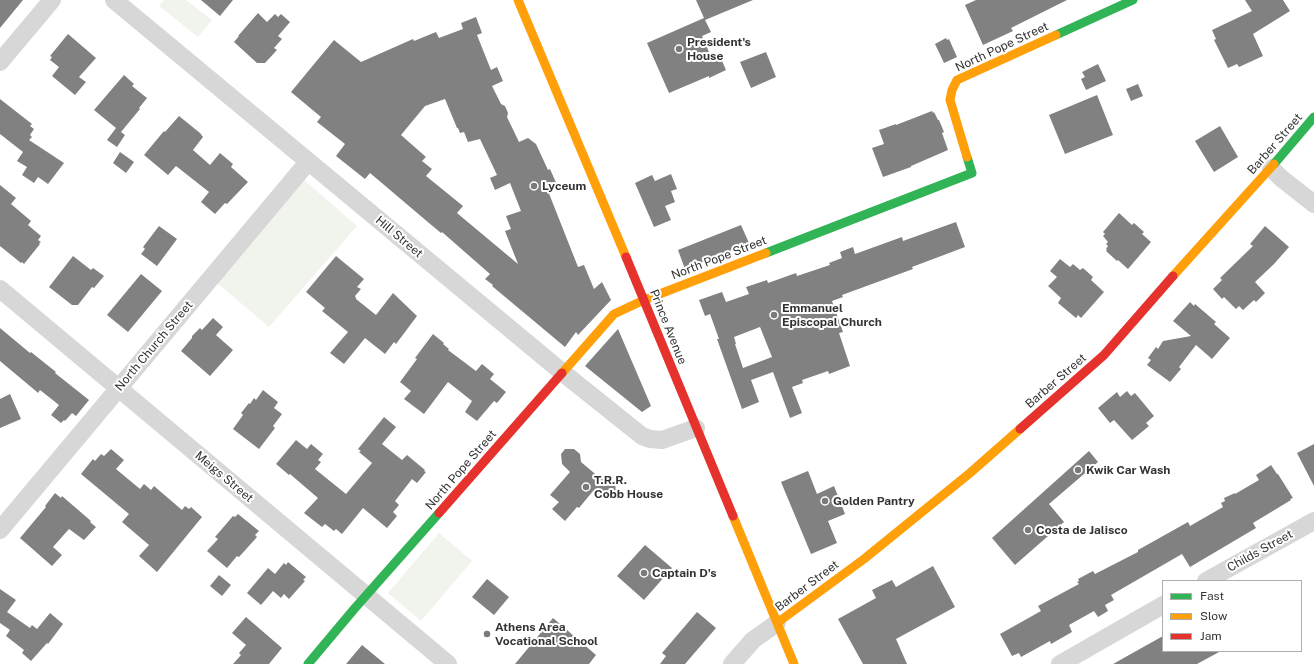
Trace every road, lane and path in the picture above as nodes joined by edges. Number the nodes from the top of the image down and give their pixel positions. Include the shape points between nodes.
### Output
1 (52, 0) edge
2 (114, 0) edge
3 (518, 0) edge
4 (1133, 0) edge
5 (0, 62) edge
6 (1314, 117) edge
7 (308, 162) junction
8 (1271, 168) junction
9 (1314, 204) edge
10 (0, 289) edge
11 (644, 300) junction
12 (562, 372) junction
13 (119, 389) junction
14 (696, 428) junction
15 (1314, 520) edge
16 (0, 530) edge
17 (1208, 580) edge
18 (366, 596) junction
19 (1162, 606) edge
20 (777, 623) junction
21 (308, 664) edge
22 (448, 664) edge
23 (732, 664) edge
24 (794, 664) edge
25 (1060, 664) edge

1 - 5 street
2 - 7 street, Hill Street
3 - 11 street, Prince Avenue
4 - 11 street, North Pope Street via 957,80 950,100 972,174
6 - 8 street, Barber Street
7 - 12 street, Hill Street
7 - 13 street, North Church Street
8 - 9 street
8 - 20 street, Barber Street via 1104,355 932,504 864,559
10 - 13 street, Meigs Street
11 - 12 street, North Pope Street via 614,314
11 - 14 street, Prince Avenue
12 - 14 street, Hill Street via 642,436 662,440
12 - 18 street, North Pope Street
13 - 16 street, North Church Street
13 - 18 street, Meigs Street
14 - 20 street, Prince Avenue
15 - 17 street, Childs Street
18 - 21 street, North Pope Street
18 - 22 street, Meigs Street
19 - 25 street
20 - 23 street via 753,640
20 - 24 street, Prince Avenue

